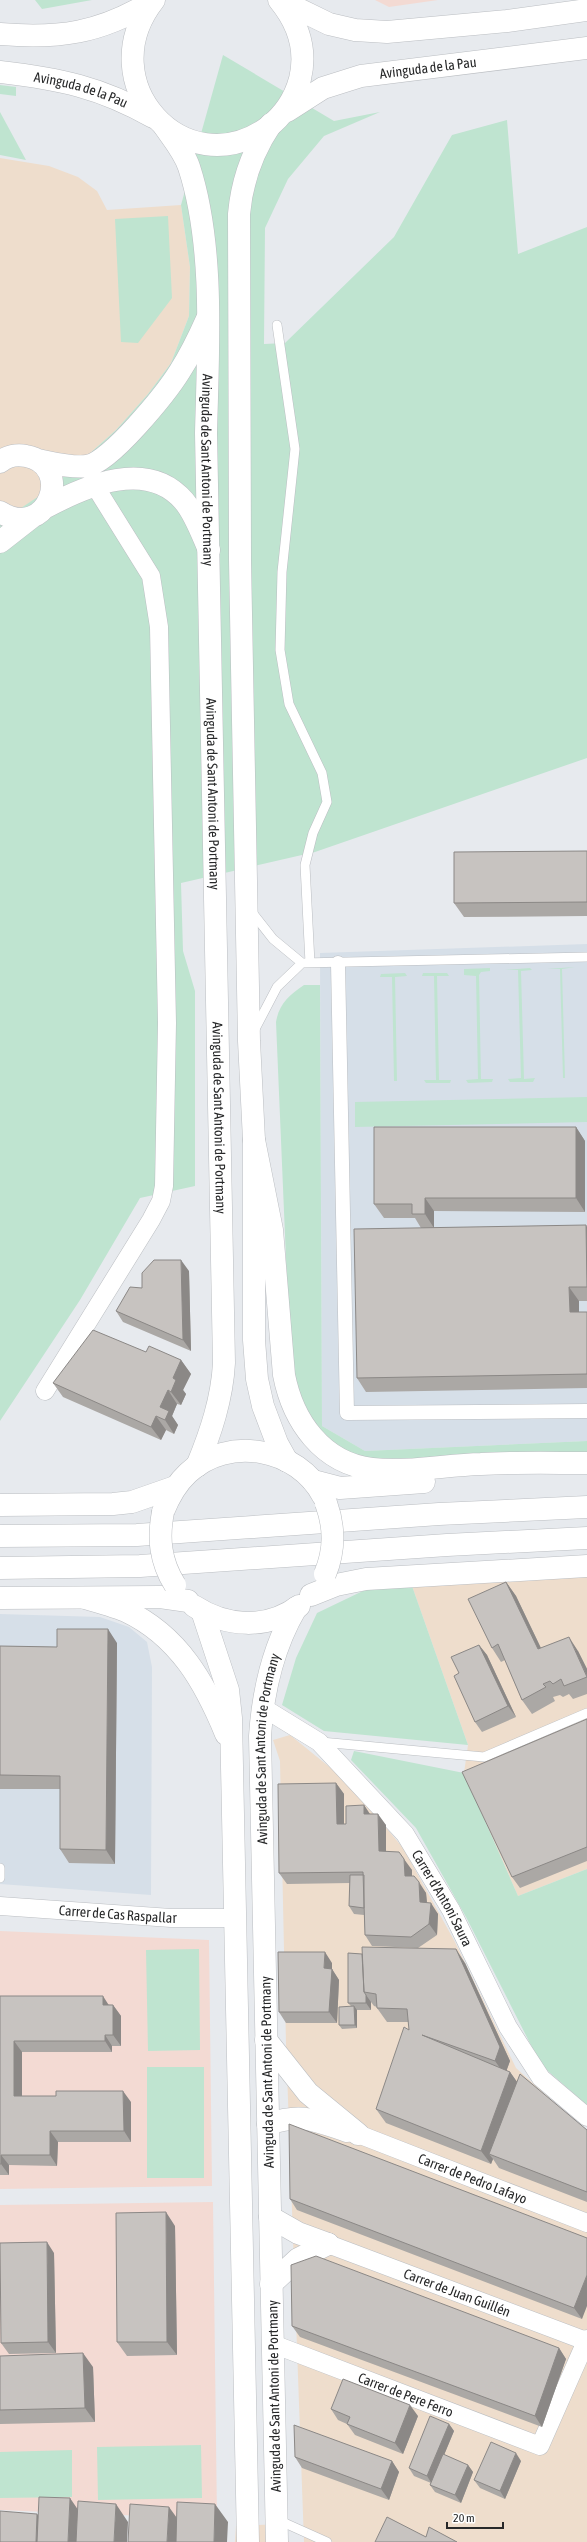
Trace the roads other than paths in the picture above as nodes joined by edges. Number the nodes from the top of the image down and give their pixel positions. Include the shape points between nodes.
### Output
1 (154, 0) edge
2 (280, 0) edge
3 (587, 10) edge
4 (0, 34) edge
5 (587, 48) edge
6 (0, 72) edge
7 (275, 121) junction
8 (161, 123) junction
9 (207, 319) junction
10 (277, 325) dead end
11 (0, 449) edge
12 (30, 458) junction
13 (0, 462) edge
14 (95, 486) junction
15 (0, 512) edge
16 (39, 512) junction
17 (0, 542) edge
18 (210, 553) junction
19 (246, 905) junction
20 (587, 957) edge
21 (306, 963) junction
22 (338, 963) junction
23 (249, 1041) junction
24 (254, 1140) junction
25 (44, 1391) dead end
26 (587, 1411) edge
27 (287, 1461) junction
28 (587, 1463) edge
29 (197, 1466) junction
30 (587, 1475) edge
31 (313, 1481) junction
32 (175, 1487) junction
33 (0, 1505) edge
34 (587, 1507) edge
35 (0, 1536) edge
36 (587, 1538) edge
37 (587, 1566) edge
38 (0, 1568) edge
39 (0, 1598) edge
40 (85, 1598) junction
41 (188, 1599) junction
42 (304, 1601) junction
43 (262, 1707) junction
44 (587, 1713) edge
45 (319, 1742) junction
46 (232, 1748) junction
47 (0, 1868) edge
48 (0, 1878) edge
49 (0, 1906) edge
50 (235, 1918) junction
51 (266, 2040) junction
52 (587, 2117) edge
53 (268, 2124) junction
54 (358, 2134) junction
55 (270, 2217) junction
56 (587, 2223) edge
57 (328, 2244) junction
58 (271, 2284) junction
59 (587, 2340) edge
60 (273, 2344) junction
61 (277, 2520) junction
62 (248, 2537) edge
63 (277, 2542) edge
64 (327, 2542) edge

1 - 4 main road via 134,13 94,30 43,36
1 - 8 main road, Avinguda de Sant Antoni de Portmany via 137,28 131,60 138,92
2 - 3 main road via 330,24 355,30 386,32 507,21
2 - 7 main road, Avinguda de Sant Antoni de Portmany via 298,32 302,58 299,84 290,102
5 - 7 main road, Avinguda de la Pau via 361,76 324,88 296,104
6 - 8 main road, Avinguda de la Pau via 43,77 84,86 128,103
7 - 8 main road, Avinguda de la Pau via 241,140 218,144 184,137
7 - 19 main road, Avinguda de Sant Antoni de Portmany via 255,150 246,174 239,214 240,552
8 - 9 main road, Avinguda de Sant Antoni de Portmany via 179,147 188,166 200,210
9 - 12 main road via 194,348 166,391 104,457 87,466
9 - 18 main road, Avinguda de Sant Antoni de Portmany via 206,433
10 - 21 lane via 295,449 282,572 280,650 289,704 322,773 327,802 313,832 305,866
11 - 12 street
12 - 13 main road via 13,456
12 - 16 main road via 50,474 52,482 51,495
14 - 16 main road
14 - 18 main road via 130,478 164,484 185,502 200,528
14 - 25 street via 151,576 159,627 166,1023 164,1186 161,1201 151,1220
15 - 16 main road via 15,519
16 - 17 main road
18 - 29 main road, Avinguda de Sant Antoni de Portmany via 224,1362 222,1387 214,1421
19 - 21 lane via 273,938
19 - 23 main road, Avinguda de Sant Antoni de Portmany
20 - 22 lane
21 - 22 lane
21 - 23 lane via 277,987
22 - 26 street via 347,1413
23 - 24 main road, Avinguda de Sant Antoni de Portmany
24 - 27 main road, Avinguda de Sant Antoni de Portmany via 254,1340 258,1379 263,1406
24 - 28 main road via 272,1230 284,1375 293,1408 309,1436 327,1451 350,1463 372,1469
27 - 29 main road via 274,1455 248,1450 221,1454
27 - 31 main road
29 - 32 main road
30 - 31 main road via 500,1477 340,1488
31 - 42 main road, Avinguda de Sant Antoni de Portmany, bridge via 326,1503 333,1538 325,1574
32 - 33 main road via 132,1502 113,1504
32 - 41 main road, Avinguda de Sant Antoni de Portmany, bridge via 160,1525 161,1553
34 - 35 main road via 439,1514 137,1535
36 - 38 main road via 140,1566
37 - 42 main road via 366,1579 336,1585
39 - 40 main road
40 - 41 main road
40 - 46 main road via 126,1611 155,1628 180,1651 206,1690
41 - 42 main road via 221,1619 242,1623 270,1620
41 - 46 main road, Avinguda de Sant Antoni de Portmany via 228,1690
42 - 43 main road, Avinguda de Sant Antoni de Portmany via 286,1625 273,1659
43 - 45 street, Carrer d'Antoni Saura
43 - 51 main road, Avinguda de Sant Antoni de Portmany via 260,1736
44 - 45 lane via 484,1757
45 - 52 street, Carrer d'Antoni Saura via 405,1834 452,1910 508,2027 541,2078
46 - 50 main road, Avinguda de Sant Antoni de Portmany
47 - 48 lane
49 - 50 street, Carrer de Cas Raspallar via 171,1918
50 - 62 main road, Avinguda de Sant Antoni de Portmany
51 - 53 main road, Avinguda de Sant Antoni de Portmany
51 - 54 main road via 308,2093
53 - 54 main road via 291,2117 309,2118
53 - 55 main road, Avinguda de Sant Antoni de Portmany
54 - 56 street, Carrer de Pedro Lafayo
55 - 57 main road
55 - 58 main road, Avinguda de Sant Antoni de Portmany
57 - 58 main road via 298,2258
57 - 59 street, Carrer de Juan Guillén
58 - 60 main road, Avinguda de Sant Antoni de Portmany
59 - 60 street, Carrer de Pere Ferro via 540,2446
60 - 61 main road, Avinguda de Sant Antoni de Portmany
61 - 63 main road, Avinguda de Sant Antoni de Portmany
61 - 64 lane

